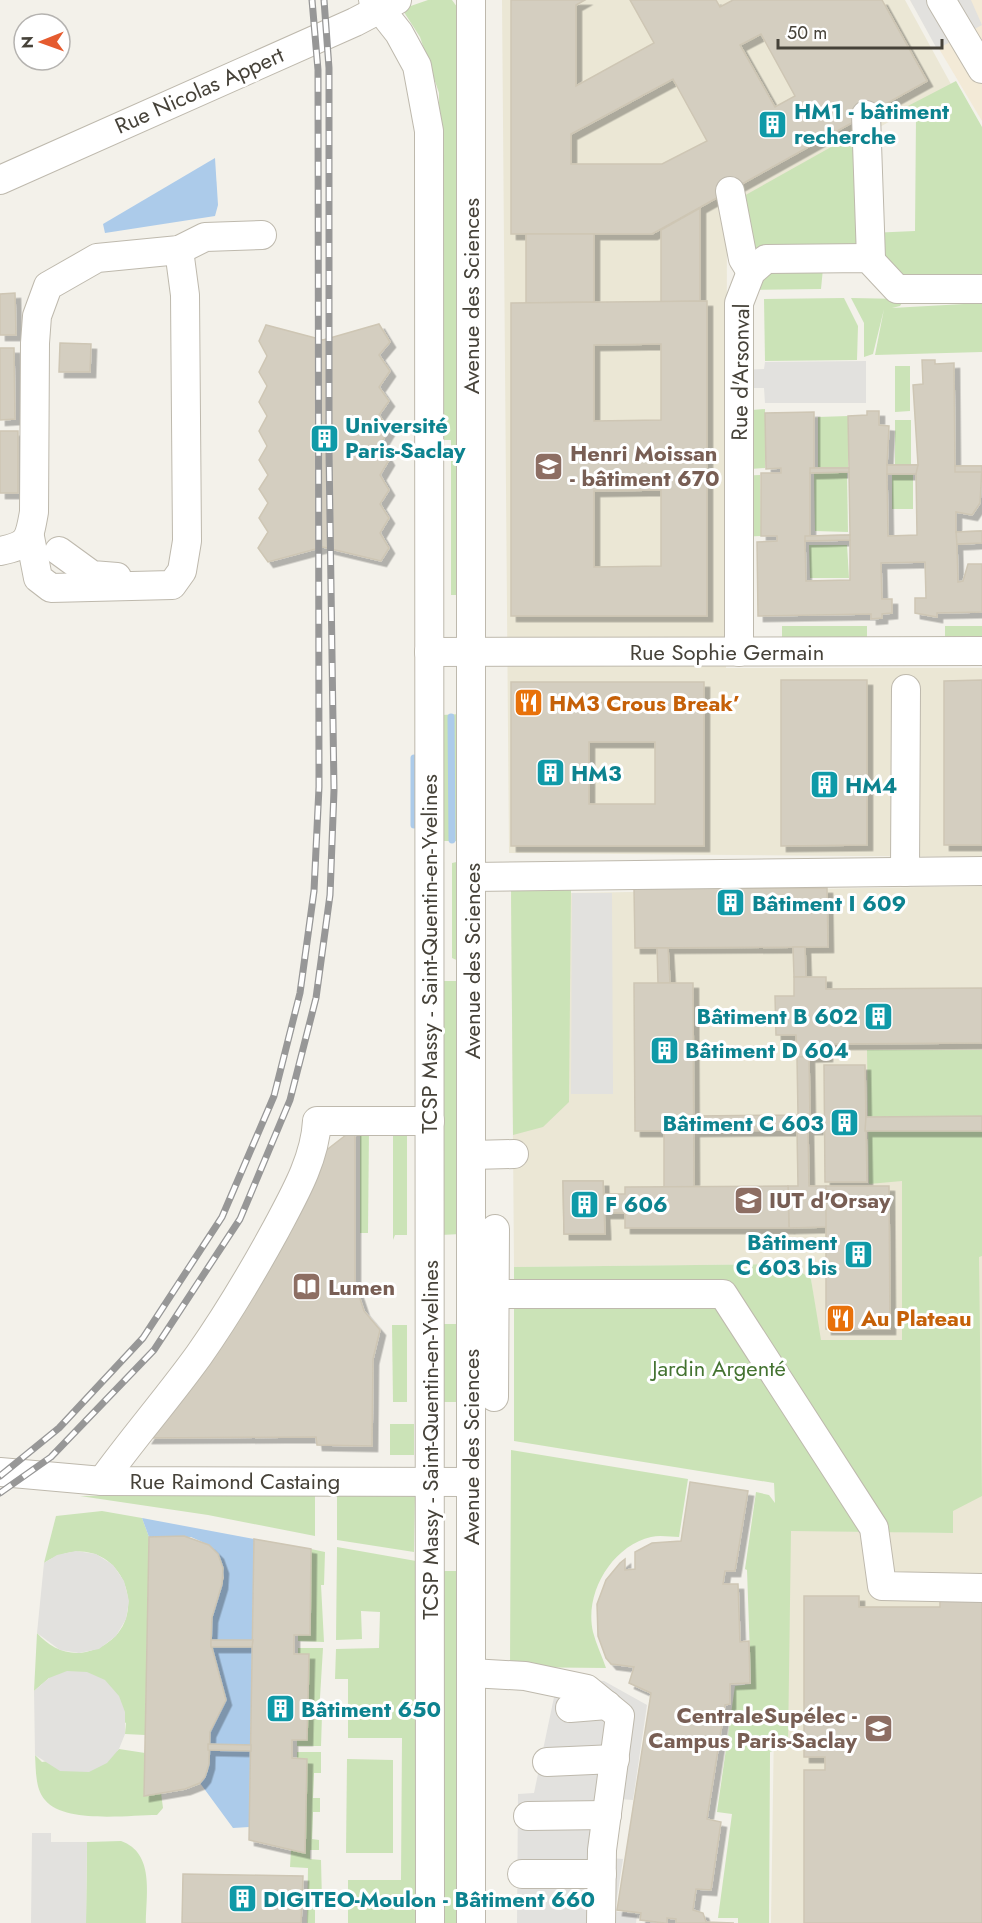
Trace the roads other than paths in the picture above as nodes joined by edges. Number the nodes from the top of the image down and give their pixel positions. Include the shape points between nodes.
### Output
1 (471, 0) edge
2 (941, 0) edge
3 (384, 3) edge
4 (981, 66) edge
5 (866, 115) dead end
6 (0, 180) edge
7 (730, 191) dead end
8 (484, 233) dead end
9 (262, 235) dead end
10 (179, 250) junction
11 (871, 258) junction
12 (751, 272) junction
13 (982, 289) edge
14 (30, 537) junction
15 (489, 549) dead end
16 (59, 550) dead end
17 (0, 551) edge
18 (133, 588) junction
19 (429, 651) junction
20 (982, 651) edge
21 (740, 652) junction
22 (472, 653) junction
23 (906, 689) dead end
24 (982, 871) edge
25 (905, 872) junction
26 (472, 877) junction
27 (430, 1121) junction
28 (514, 1154) dead end
29 (472, 1155) junction
30 (495, 1229) dead end
31 (491, 1285) junction
32 (494, 1398) dead end
33 (0, 1472) edge
34 (102, 1481) junction
35 (429, 1482) junction
36 (471, 1482) junction
37 (982, 1588) edge
38 (471, 1673) junction
39 (607, 1705) junction
40 (570, 1708) dead end
41 (615, 1760) junction
42 (547, 1762) dead end
43 (607, 1815) junction
44 (528, 1816) dead end
45 (522, 1874) dead end
46 (602, 1874) junction
47 (430, 1923) edge
48 (471, 1923) edge
49 (601, 1923) edge

1 - 22 street, Avenue des Sciences
2 - 4 street
3 - 6 street, Rue Nicolas Appert
3 - 19 street, TCSP Massy - Saint-Quentin-en-Yvelines via 417,66 429,131
5 - 11 street
7 - 12 street via 743,259
8 - 15 street
9 - 10 street via 205,237
10 - 14 street via 97,258 48,286 38,316 35,343 34,512
10 - 18 street via 185,295 187,541 182,571 172,585
11 - 12 street, Rue d'Arsonval via 766,259
11 - 13 street via 897,289
12 - 21 street, Rue d'Arsonval via 739,303
14 - 17 street via 20,547
14 - 18 street via 38,578 51,588
16 - 18 street via 93,575 120,577
19 - 22 street, Rue Sophie Germain
19 - 27 street, TCSP Massy - Saint-Quentin-en-Yvelines
20 - 21 street, Rue Sophie Germain
21 - 22 street, Rue Sophie Germain
22 - 26 street, Avenue des Sciences
23 - 25 street
24 - 25 street
25 - 26 street
26 - 29 street, Avenue des Sciences
27 - 34 street via 317,1121 316,1139 285,1213 230,1309
27 - 35 street, TCSP Massy - Saint-Quentin-en-Yvelines
28 - 29 street
29 - 36 street, Avenue des Sciences
30 - 31 street
31 - 32 street
31 - 37 street via 723,1294 874,1528 882,1586
33 - 34 street, Rue Raimond Castaing
34 - 35 street, Rue Raimond Castaing
35 - 36 street, Rue Raimond Castaing
35 - 47 street, TCSP Massy - Saint-Quentin-en-Yvelines
36 - 38 street, Avenue des Sciences
38 - 39 street via 525,1676 587,1689
38 - 48 street, Avenue des Sciences
39 - 40 street
39 - 41 street via 620,1716
41 - 42 street
41 - 43 street
43 - 44 street
43 - 46 street
45 - 46 street
46 - 49 street

